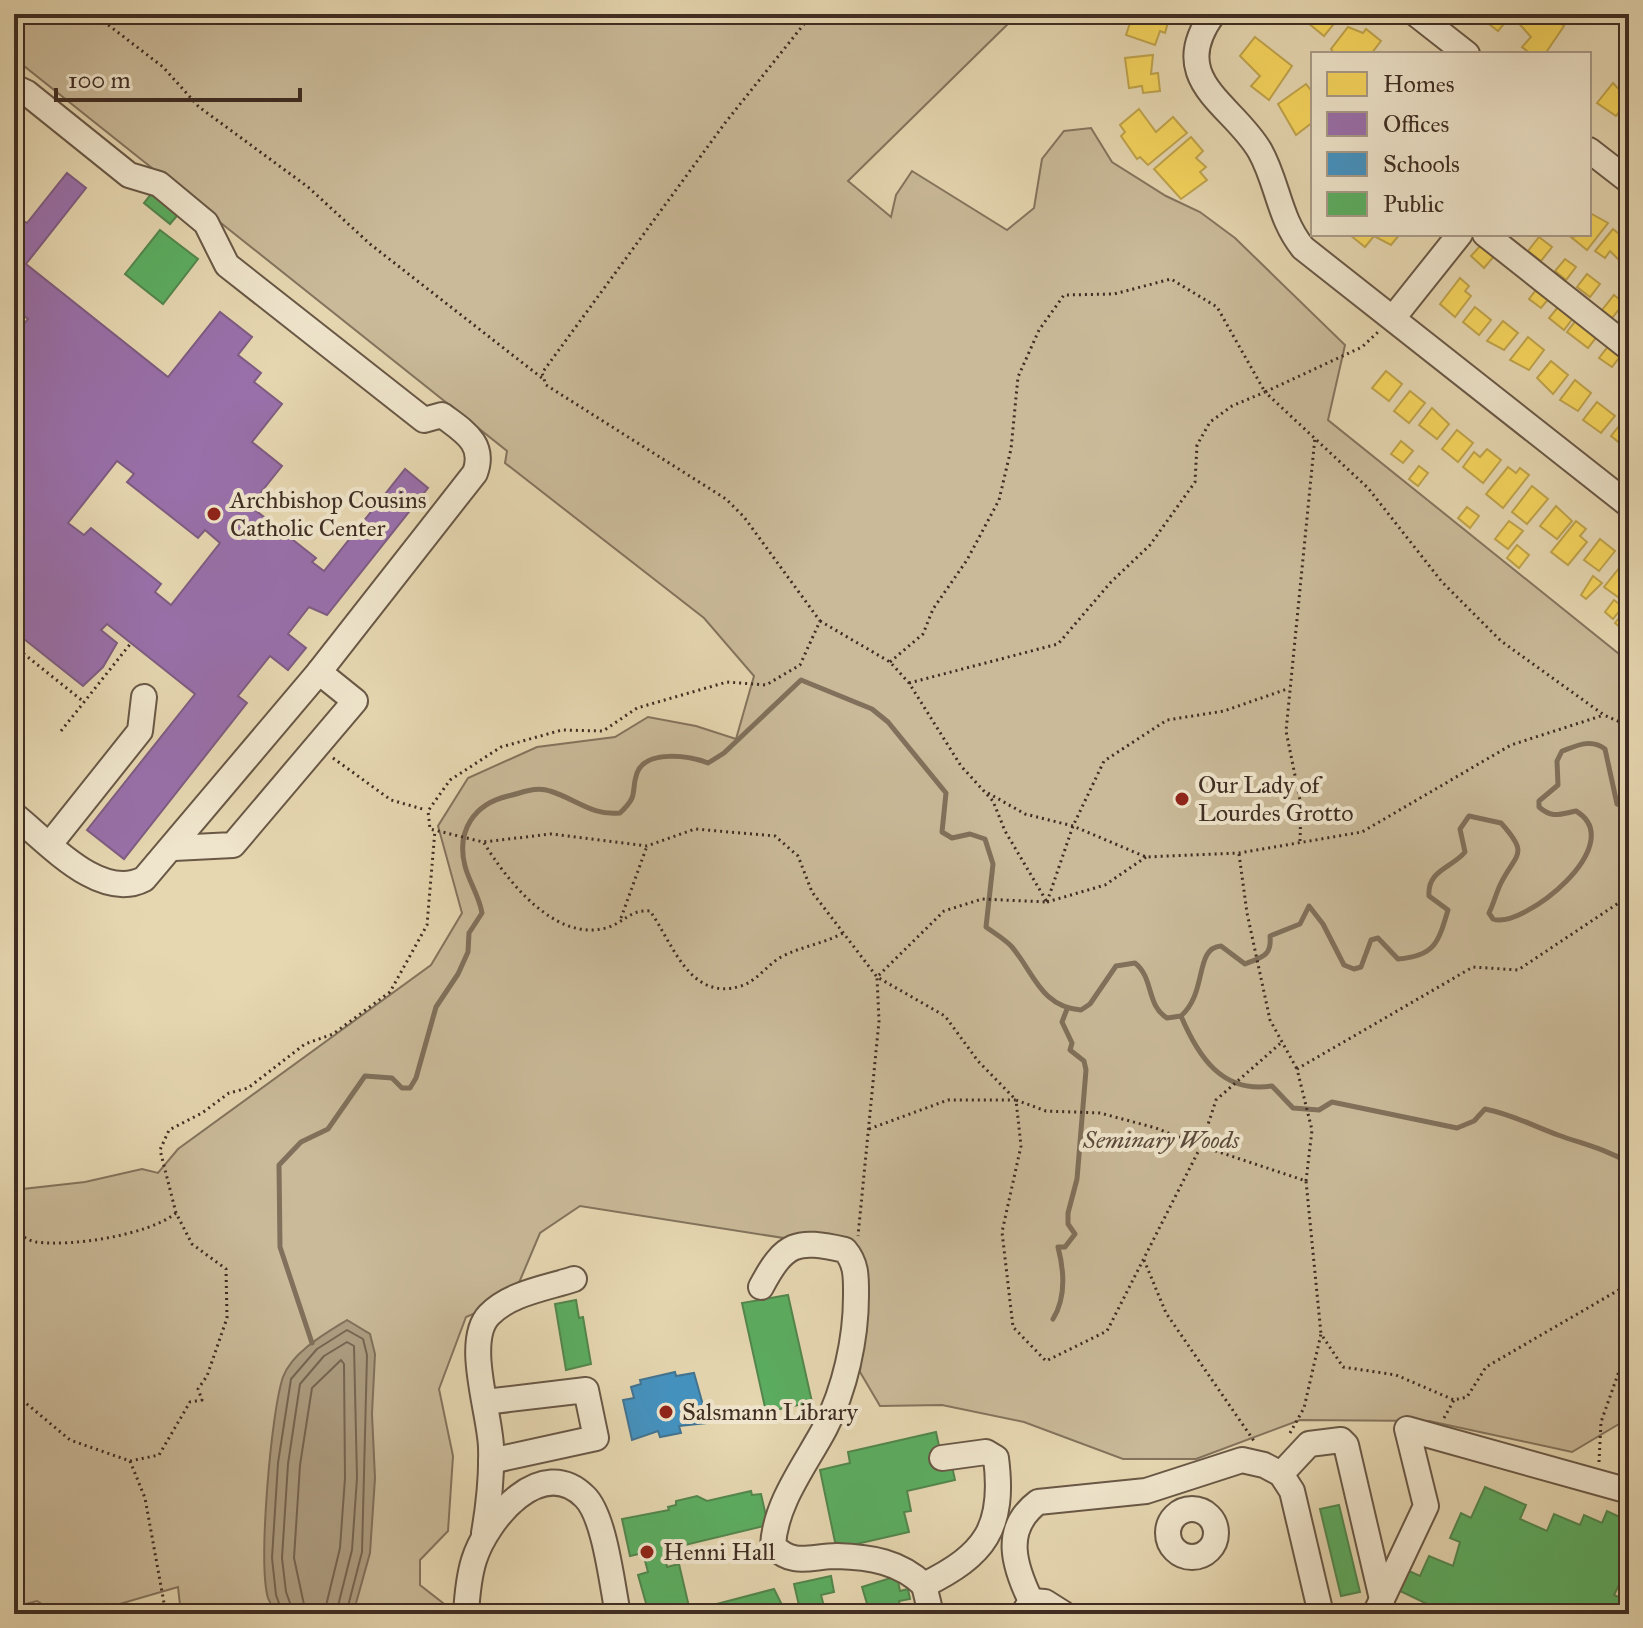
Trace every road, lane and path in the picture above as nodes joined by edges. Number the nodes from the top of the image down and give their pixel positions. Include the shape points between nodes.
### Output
1 (94, 14) edge
2 (812, 14) edge
3 (1213, 14) edge
4 (1416, 14) edge
5 (1464, 52) edge
6 (14, 87) edge
7 (1591, 152) edge
8 (1629, 181) edge
9 (1458, 236) edge
10 (1488, 236) edge
11 (1393, 318) junction
12 (1629, 348) edge
13 (542, 378) junction
14 (1265, 392) junction
15 (1315, 437) junction
16 (1629, 505) edge
17 (820, 621) junction
18 (131, 643) dead end
19 (14, 646) edge
20 (326, 662) junction
21 (890, 662) junction
22 (909, 683) junction
23 (1288, 689) junction
24 (144, 697) dead end
25 (84, 702) junction
26 (1604, 715) junction
27 (1629, 726) edge
28 (61, 731) dead end
29 (317, 746) junction
30 (984, 791) junction
31 (428, 811) junction
32 (14, 815) edge
33 (1073, 826) junction
34 (435, 830) junction
35 (1300, 841) junction
36 (483, 842) junction
37 (50, 844) junction
38 (647, 846) junction
39 (174, 848) junction
40 (1239, 853) junction
41 (1146, 857) junction
42 (1629, 896) edge
43 (1047, 902) junction
44 (621, 919) junction
45 (843, 933) junction
46 (877, 977) junction
47 (1282, 1042) junction
48 (1297, 1069) junction
49 (1016, 1100) junction
50 (869, 1129) junction
51 (1201, 1146) junction
52 (1306, 1181) junction
53 (176, 1213) junction
54 (14, 1231) edge
55 (1143, 1259) junction
56 (854, 1261) junction
57 (574, 1279) dead end
58 (1629, 1284) edge
59 (761, 1287) dead end
60 (1321, 1334) junction
61 (1629, 1343) edge
62 (14, 1384) edge
63 (485, 1402) junction
64 (942, 1458) dead end
65 (130, 1461) junction
66 (491, 1461) junction
67 (1276, 1471) junction
68 (1196, 1475) junction
69 (1598, 1481) junction
70 (1629, 1491) edge
71 (1192, 1509) dead end
72 (483, 1540) junction
73 (924, 1585) junction
74 (1379, 1606) edge
75 (1027, 1608) edge
76 (166, 1614) edge
77 (466, 1614) edge
78 (618, 1614) edge
79 (931, 1614) edge
80 (1064, 1614) edge
81 (1321, 1614) edge

1 - 13 path via 163,67 199,107 308,187 370,244
2 - 13 path via 716,135
3 - 11 street via 1198,47 1206,90 1261,153 1280,211 1303,248
4 - 5 street
6 - 20 street via 129,175 159,184 206,223 227,265 424,420 442,415 478,448 475,473
7 - 8 street
9 - 11 street
10 - 12 street
11 - 14 path via 1362,347
11 - 16 street
13 - 17 path via 726,499
14 - 15 path
14 - 21 path via 1217,307 1171,279 1114,294 1064,295 1039,330 1018,377 1011,449 999,500 923,634
14 - 22 path via 1210,422 1197,445 1195,482 1150,545 1058,644
15 - 23 path
15 - 26 path via 1368,488 1442,582 1501,641
17 - 21 path
17 - 31 path via 800,665 766,685 727,682 637,708 603,731 562,730 501,747 450,780
18 - 25 path
19 - 25 path
20 - 29 street via 355,701
20 - 39 street
21 - 22 path
22 - 30 path via 961,766
23 - 33 path via 1224,711 1167,720 1104,761
23 - 35 path via 1286,731 1301,805
24 - 37 street via 140,731
25 - 28 path
26 - 27 path
26 - 35 path via 1511,745 1362,832
29 - 31 path via 391,800
29 - 39 street via 233,845
30 - 33 path via 1025,814
30 - 43 path
31 - 34 path via 430,829
32 - 37 street
33 - 41 path
33 - 43 path
34 - 36 path
34 - 53 path via 427,925 390,992 333,1034 305,1044 248,1088 229,1093 169,1130 160,1150
35 - 40 path
36 - 38 path via 551,834
36 - 44 path via 505,876 557,921 588,930 608,928
37 - 39 street via 88,873 118,887 144,879
38 - 44 path
38 - 45 path via 695,829 775,836 798,856 812,892
40 - 41 path
40 - 47 path via 1270,1020
41 - 43 path via 1105,885
42 - 48 path via 1518,970 1473,967
43 - 46 path via 982,899 944,911
44 - 45 path via 636,909 650,911 682,968 721,988 742,986 777,959
45 - 46 path
46 - 49 path via 945,1016
46 - 50 path via 879,1021
47 - 48 path
47 - 51 path via 1216,1100
48 - 52 path via 1312,1130
49 - 50 path via 948,1100
49 - 51 path via 1046,1111 1093,1113 1156,1128
49 - 55 path via 1021,1146 1002,1232 1013,1327 1046,1361 1107,1331
50 - 56 path
51 - 52 path
51 - 55 path
52 - 60 path
53 - 54 path via 164,1223 107,1238 34,1242
53 - 65 path via 192,1244 226,1269 227,1318 198,1389 202,1400 190,1402 159,1455
55 - 67 path via 1166,1313
56 - 59 street via 845,1250 800,1244 775,1261
56 - 73 street via 856,1315 839,1395 784,1503 773,1546 797,1561 836,1556 888,1562 908,1570
57 - 63 street via 519,1296 487,1317 479,1349
58 - 60 path via 1486,1367 1467,1397 1454,1400 1396,1375 1343,1367
60 - 67 path via 1304,1408
61 - 69 path via 1601,1422
62 - 65 path via 21,1399 70,1440
63 - 66 street
63 - 66 street via 586,1390 596,1438
64 - 73 street via 986,1452 996,1458 1000,1490 978,1550
65 - 76 path via 145,1498
66 - 72 street
67 - 68 street via 1242,1460
67 - 74 street via 1309,1444 1341,1440 1346,1445
67 - 81 street via 1292,1491
68 - 71 street
68 - 75 street via 1146,1491 1031,1507 1015,1528 1013,1543
69 - 70 street
69 - 74 street via 1407,1429 1426,1506
72 - 77 street via 474,1560
72 - 78 street via 503,1511 528,1490 555,1482 572,1486 596,1515
73 - 79 street
75 - 80 street via 1045,1602

